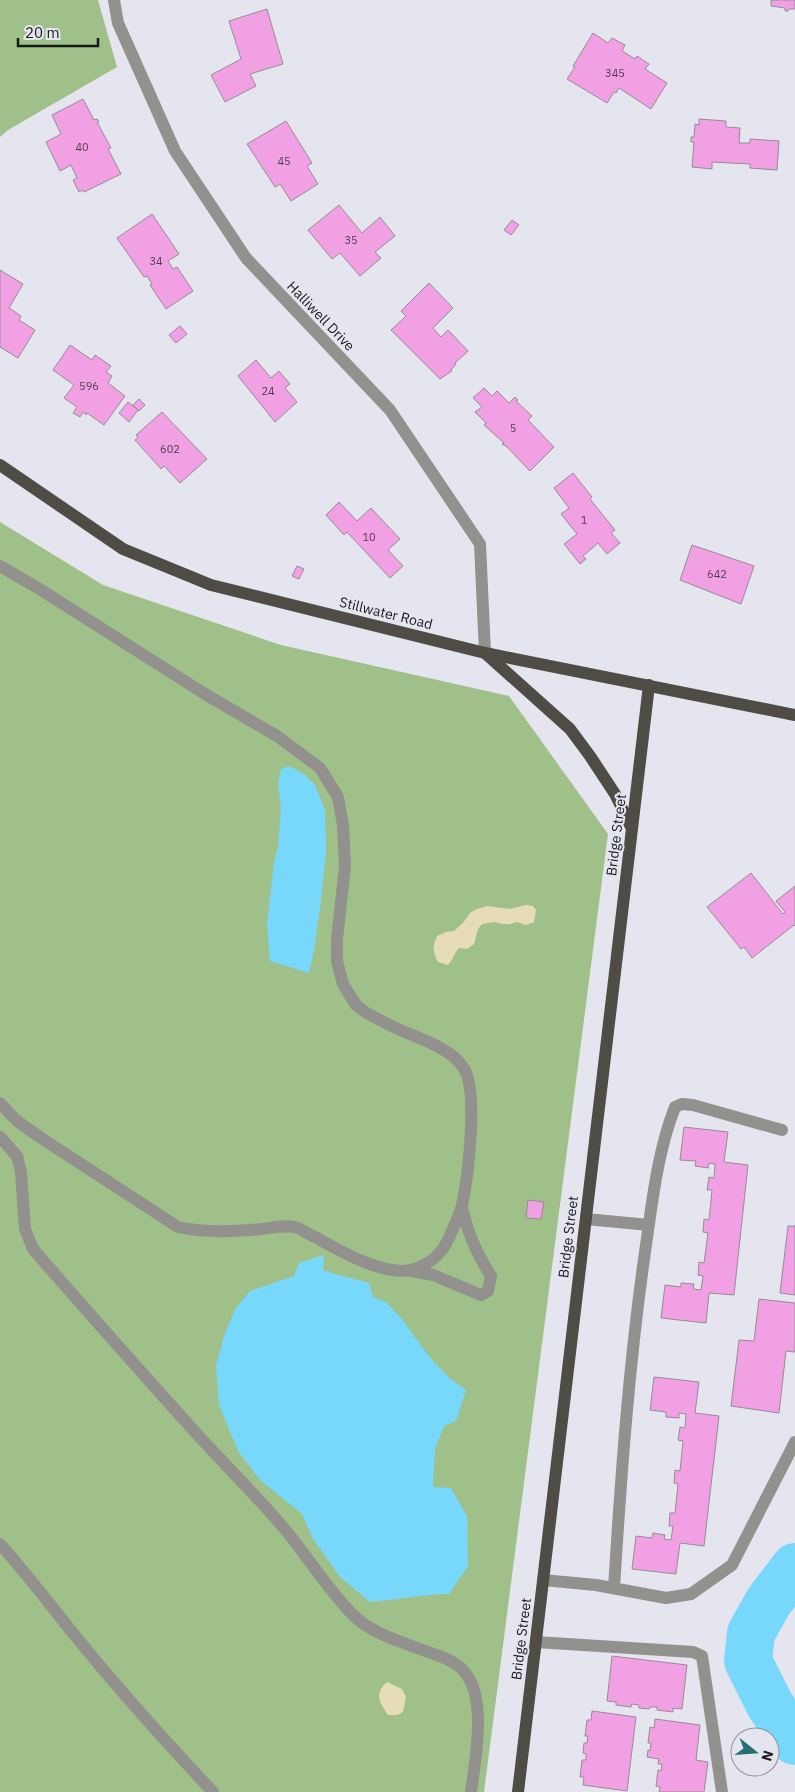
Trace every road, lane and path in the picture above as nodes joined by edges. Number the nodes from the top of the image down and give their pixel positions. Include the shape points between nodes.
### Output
1 (114, 0) edge
2 (0, 465) edge
3 (0, 566) edge
4 (485, 653) junction
5 (649, 685) junction
6 (795, 716) edge
7 (632, 829) junction
8 (0, 1103) edge
9 (782, 1130) dead end
10 (0, 1137) edge
11 (462, 1207) junction
12 (586, 1218) junction
13 (649, 1225) junction
14 (410, 1270) junction
15 (795, 1442) edge
16 (0, 1544) edge
17 (542, 1580) junction
18 (614, 1588) junction
19 (536, 1642) junction
20 (213, 1792) edge
21 (471, 1792) edge
22 (518, 1792) edge
23 (722, 1792) edge

1 - 4 street, Halliwell Drive via 118,23 175,151 246,258 390,410 480,544
2 - 4 main road, Stillwater Road via 123,549 211,585
3 - 11 street via 277,736 320,768 338,797 343,825 345,866 336,939 337,962 343,984 356,1006 443,1050 464,1067 470,1088 471,1134
4 - 5 main road, Stillwater Road
4 - 7 main road via 570,729 615,794
5 - 6 main road, Stillwater Road
5 - 7 main road, Bridge Street
7 - 12 main road, Bridge Street
8 - 14 street via 17,1121 41,1138 178,1227 220,1232 286,1226 298,1228 373,1265 391,1270
9 - 13 street via 694,1105 682,1104 674,1108 657,1172
10 - 21 street via 17,1156 26,1229 33,1249 288,1533 351,1614 382,1635 457,1664 467,1675 478,1712
11 - 14 street via 443,1250 430,1263
11 - 14 street via 476,1252 491,1276 488,1291 481,1295 433,1275
12 - 13 street
12 - 17 main road, Bridge Street
13 - 18 street via 634,1327
15 - 18 street via 732,1565 691,1594 666,1598
16 - 20 street via 160,1736
17 - 18 street
17 - 19 main road, Bridge Street
19 - 22 main road, Bridge Street
19 - 23 street via 694,1652 702,1656

